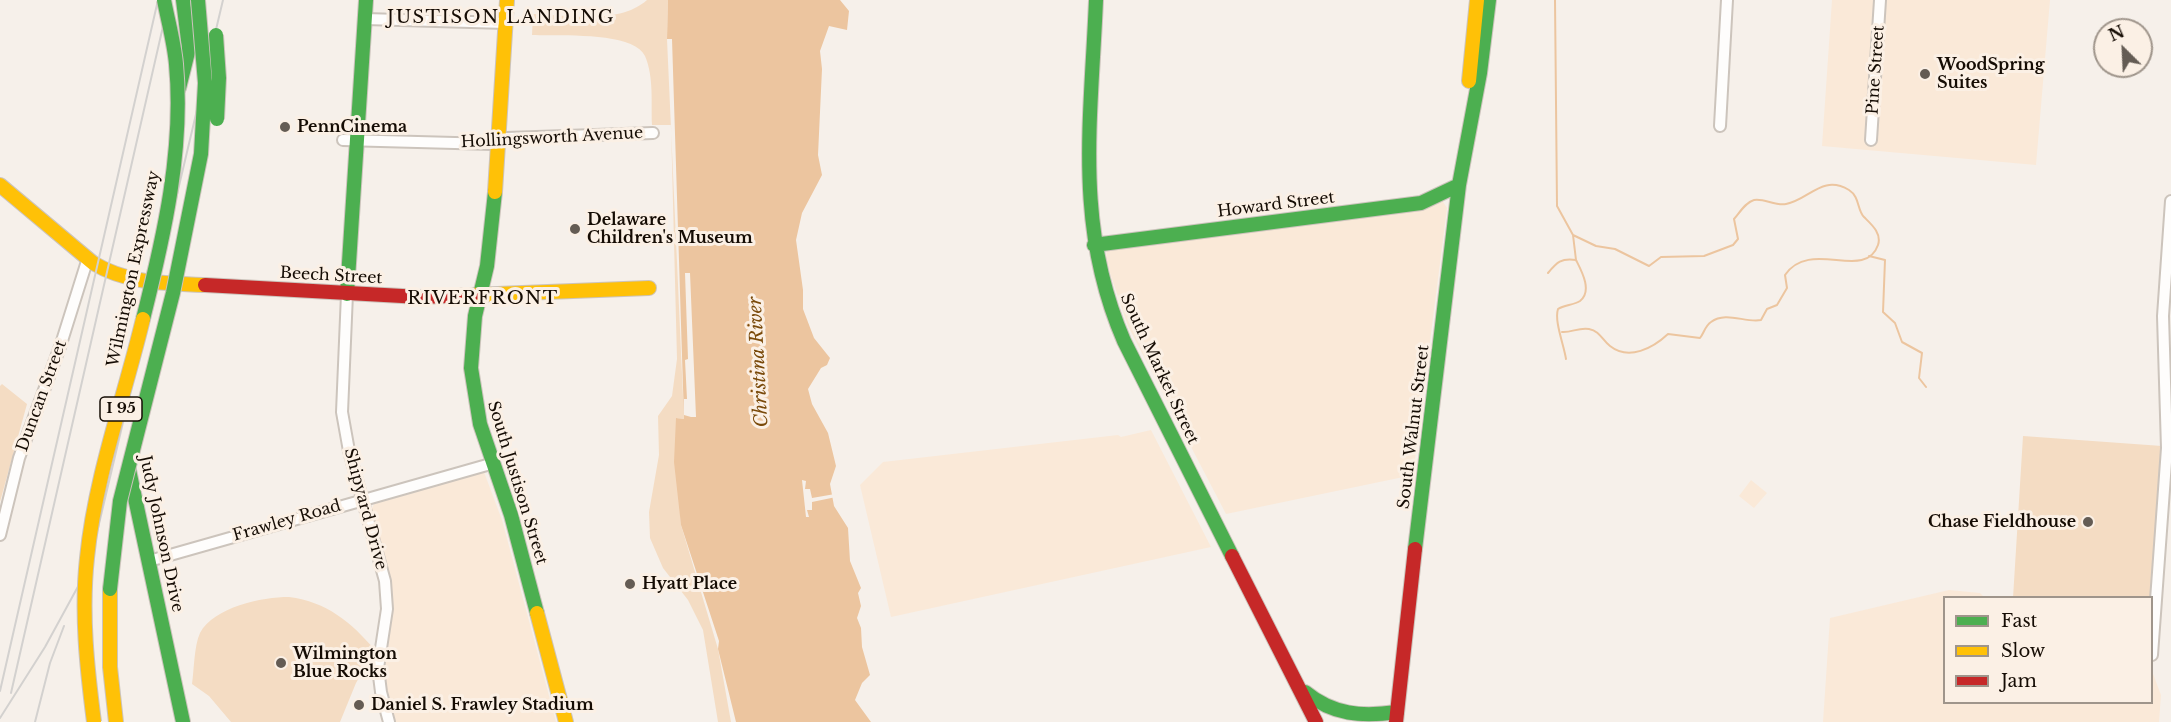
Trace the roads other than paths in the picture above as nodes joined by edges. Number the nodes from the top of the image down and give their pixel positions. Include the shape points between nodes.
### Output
1 (164, 0) edge
2 (183, 0) edge
3 (198, 0) edge
4 (211, 0) edge
5 (366, 0) edge
6 (507, 0) edge
7 (1096, 0) edge
8 (1477, 0) edge
9 (1489, 0) edge
10 (1727, 0) edge
11 (1880, 0) edge
12 (365, 19) junction
13 (506, 22) junction
14 (177, 97) junction
15 (1720, 126) dead end
16 (653, 133) dead end
17 (1467, 136) junction
18 (1871, 140) dead end
19 (350, 141) junction
20 (498, 141) junction
21 (0, 185) edge
22 (1459, 185) junction
23 (2171, 201) edge
24 (1094, 245) junction
25 (88, 258) junction
26 (170, 284) junction
27 (649, 288) dead end
28 (347, 294) junction
29 (480, 296) junction
30 (159, 350) junction
31 (494, 463) junction
32 (362, 500) junction
33 (0, 535) edge
34 (149, 561) junction
35 (2153, 629) edge
36 (1298, 686) junction
37 (1396, 717) edge
38 (94, 722) edge
39 (116, 722) edge
40 (183, 722) edge
41 (389, 722) edge
42 (566, 722) edge
43 (1316, 722) edge

1 - 14 main road, Wilmington Expressway / I 95, bridge via 175,55
2 - 14 main road, bridge via 189,48
3 - 30 main road, I 95, bridge via 205,66 204,136
4 - 30 main road, bridge via 219,78 214,154 182,298
5 - 12 main road
6 - 13 main road, South Justison Street
7 - 24 main road, South Market Street via 1088,150 1089,214
8 - 17 main road, South Walnut Street via 1470,53
9 - 17 main road, South Walnut Street
10 - 15 street
11 - 18 street, Pine Street
12 - 13 street
12 - 19 main road
13 - 20 main road, South Justison Street
14 - 38 main road, Wilmington Expressway / I 95, bridge via 171,179 158,252 90,538 87,627
16 - 20 street, Hollingsworth Avenue
17 - 22 main road, South Walnut Street
19 - 20 street, Hollingsworth Avenue
19 - 28 main road
20 - 29 main road, South Justison Street via 491,241
21 - 25 main road, Beech Street
22 - 24 main road, Howard Street via 1421,203
22 - 37 main road, South Walnut Street
23 - 35 street via 2163,316 2167,448
24 - 36 main road, South Market Street via 1101,283 1120,331
25 - 26 main road, Beech Street via 110,273
25 - 33 street, Duncan Street via 19,458
26 - 28 main road, Beech Street
26 - 34 main road, Judy Johnson Drive via 127,454
27 - 29 main road, Beech Street
28 - 29 main road, Beech Street
28 - 32 street, Shipyard Drive via 341,400 345,434
29 - 31 main road, South Justison Street via 471,368 475,403
30 - 39 main road, I 95, bridge via 114,536 110,646
31 - 32 street, Frawley Road
31 - 42 main road, South Justison Street
32 - 34 street, Frawley Road
32 - 41 street, Shipyard Drive via 386,589 386,621 378,668
34 - 40 main road, Judy Johnson Drive
36 - 37 main road via 1321,707 1333,712
36 - 43 main road, South Market Street

